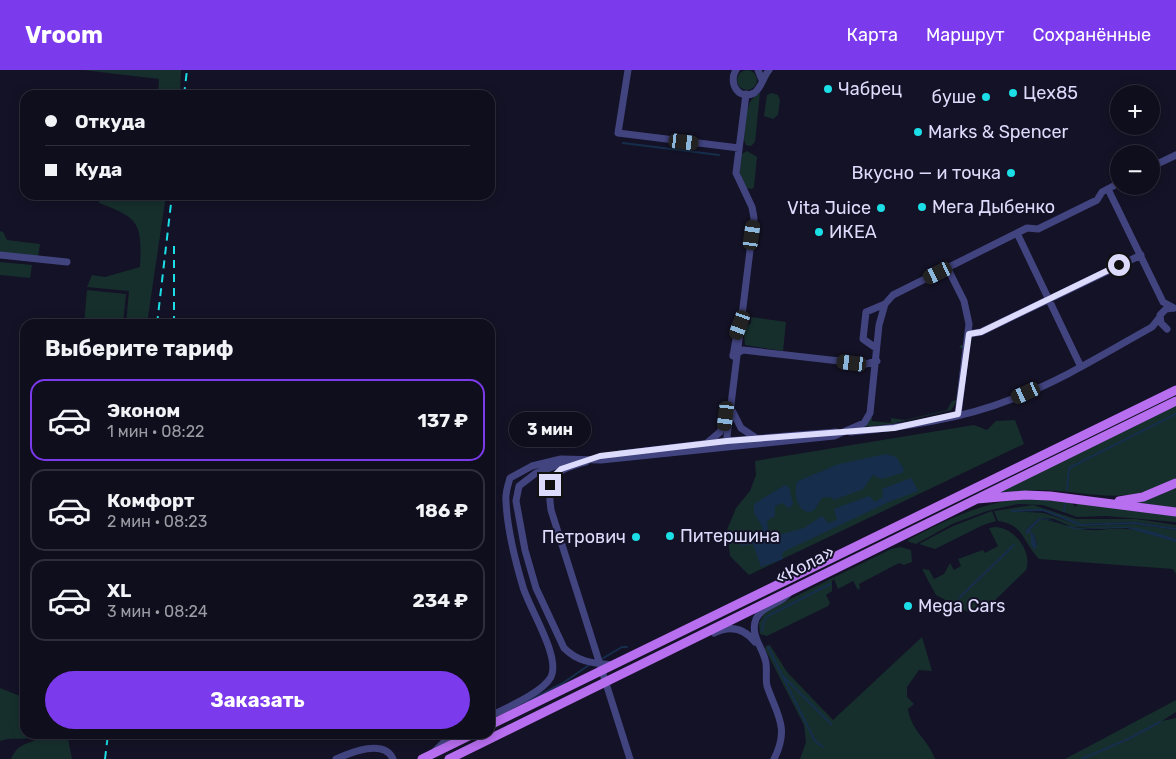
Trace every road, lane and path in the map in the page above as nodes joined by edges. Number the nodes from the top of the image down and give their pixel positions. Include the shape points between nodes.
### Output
1 (628, 70) edge
2 (736, 70) edge
3 (758, 70) edge
4 (769, 70) edge
5 (762, 80) junction
6 (746, 94) junction
7 (739, 148) junction
8 (1176, 155) edge
9 (1160, 163) edge
10 (1108, 189) joint
11 (1017, 233) junction
12 (0, 255) edge
13 (1141, 255) junction
14 (67, 262) dead end
15 (948, 268) junction
16 (1049, 299) junction
17 (1163, 302) junction
18 (885, 304) junction
19 (1175, 308) edge
20 (1160, 316) junction
21 (740, 325) junction
22 (1152, 327) junction
23 (1175, 328) edge
24 (1167, 329) junction
25 (969, 334) junction
26 (740, 339) junction
27 (876, 348) junction
28 (749, 351) junction
29 (736, 353) junction
30 (876, 361) junction
31 (1081, 366) junction
32 (1176, 384) edge
33 (1176, 390) edge
34 (1176, 401) edge
35 (732, 409) junction
36 (1133, 411) junction
37 (958, 414) junction
38 (726, 416) junction
39 (840, 433) junction
40 (756, 438) junction
41 (703, 444) junction
42 (724, 445) junction
43 (592, 460) junction
44 (1176, 483) edge
45 (972, 500) junction
46 (1077, 500) junction
47 (1176, 512) edge
48 (792, 590) junction
49 (682, 644) junction
50 (758, 646) junction
51 (614, 665) junction
52 (495, 714) edge
53 (495, 724) edge
54 (495, 736) edge
55 (447, 739) edge
56 (463, 739) edge
57 (490, 739) edge
58 (432, 754) junction
59 (336, 759) edge
60 (393, 759) edge
61 (422, 759) edge
62 (449, 759) edge
63 (630, 759) edge
64 (774, 759) edge

1 - 7 street via 618,133
2 - 6 street via 732,76 733,86
3 - 5 street
4 - 5 street
5 - 6 street via 757,90
6 - 7 street
7 - 21 street via 736,173 752,206 754,218
8 - 9 street
10 - 11 street via 1097,200 1038,229 1027,228
10 - 13 street
11 - 15 street
11 - 16 street
12 - 14 street
13 - 16 street
13 - 17 street
15 - 18 street via 893,295
15 - 25 street via 966,308
16 - 25 street via 981,332
16 - 31 street
17 - 19 street
17 - 20 street
18 - 27 street
18 - 27 street via 866,312 864,338
19 - 20 street via 1166,309
20 - 22 street
20 - 24 street
21 - 26 street
21 - 29 street via 735,338
22 - 24 street
22 - 31 street
23 - 24 street
25 - 37 street
26 - 28 street
26 - 29 street
27 - 30 street
28 - 29 street
28 - 30 street via 866,364
29 - 35 street
29 - 38 street
30 - 39 street via 867,419 859,426
31 - 37 street via 1014,398
32 - 36 main road
33 - 36 main road, «Кола»
34 - 45 main road, «Кола»
35 - 40 street via 741,428
35 - 42 street
36 - 51 main road, «Кола»
37 - 39 street via 894,428
38 - 41 street via 720,432
38 - 42 street
39 - 40 street
39 - 42 street
40 - 42 street
41 - 42 street
41 - 43 street via 600,456
42 - 43 street
43 - 51 street via 558,465 536,473 520,486 516,501 536,588 564,648 586,663
43 - 52 street via 561,459 532,466 510,478 506,499 513,545 524,588 554,665 551,677 542,686
43 - 63 street via 561,469 553,477 550,499 554,526
44 - 46 main road via 1159,492 1126,501
45 - 46 main road via 1026,495
45 - 48 main road, «Кола»
46 - 47 main road
48 - 49 main road, «Кола»
48 - 50 street via 787,598 765,609 757,618 754,630
49 - 50 street via 731,628 746,632
49 - 54 main road, «Кола»
50 - 64 street via 765,660 767,684 781,720 781,741
51 - 53 main road, «Кола»
55 - 58 street
56 - 58 main road
57 - 62 main road, «Кола»
58 - 61 main road
59 - 60 street via 359,749 372,748

